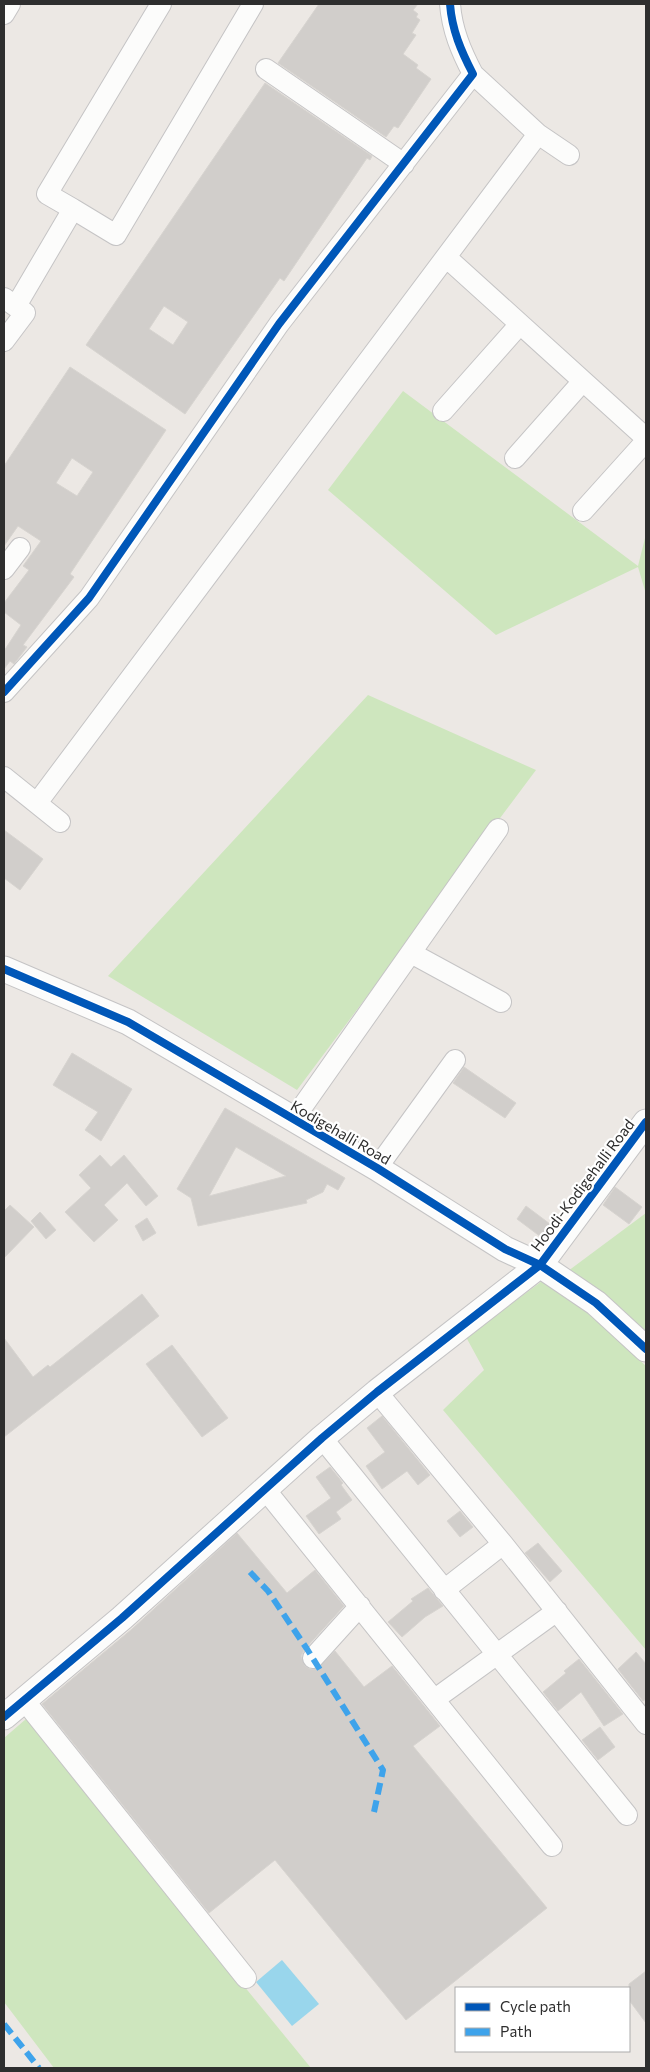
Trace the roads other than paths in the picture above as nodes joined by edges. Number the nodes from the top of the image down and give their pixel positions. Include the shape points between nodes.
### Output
1 (10, 4) edge
2 (161, 4) edge
3 (253, 4) edge
4 (450, 4) edge
5 (4, 14) edge
6 (266, 69) dead end
7 (473, 74) junction
8 (538, 134) junction
9 (569, 155) dead end
10 (404, 164) junction
11 (73, 209) junction
12 (446, 258) junction
13 (10, 302) edge
14 (520, 324) junction
15 (4, 341) edge
16 (583, 381) junction
17 (443, 411) dead end
18 (646, 439) edge
19 (515, 458) dead end
20 (583, 511) dead end
21 (20, 548) dead end
22 (4, 569) edge
23 (4, 692) edge
24 (4, 777) edge
25 (37, 803) junction
26 (60, 822) dead end
27 (498, 829) dead end
28 (411, 953) junction
29 (4, 969) edge
30 (501, 1002) dead end
31 (455, 1060) dead end
32 (293, 1120) junction
33 (646, 1122) edge
34 (377, 1168) junction
35 (540, 1265) junction
36 (646, 1349) edge
37 (377, 1392) junction
38 (322, 1438) junction
39 (264, 1488) junction
40 (503, 1544) junction
41 (444, 1590) junction
42 (360, 1606) junction
43 (557, 1611) junction
44 (497, 1655) junction
45 (313, 1658) dead end
46 (435, 1699) junction
47 (24, 1700) junction
48 (4, 1717) edge
49 (646, 1724) edge
50 (627, 1815) dead end
51 (552, 1846) dead end
52 (246, 1978) dead end

1 - 5 street
2 - 11 street via 47,194
3 - 11 street via 116,235
4 - 7 street via 452,24
6 - 10 street
7 - 8 street
7 - 10 street
8 - 9 street
8 - 12 street
10 - 23 street via 279,324 89,598
11 - 13 street
12 - 14 street
12 - 25 street
13 - 15 street via 25,313
14 - 16 street
14 - 17 street
16 - 18 street
16 - 19 street
18 - 20 street
21 - 22 street
24 - 25 street
25 - 26 street
27 - 28 street
28 - 30 street
28 - 32 street
29 - 32 street, Kodigehalli Road via 128,1022
31 - 34 street
32 - 34 street, Kodigehalli Road
33 - 35 street, Hoodi-Kodigehalli Road
34 - 35 street, Kodigehalli Road via 505,1249
35 - 36 street, Kodigehalli Road via 596,1303
35 - 37 street, Hoodi-Kodigehalli Road
37 - 38 street, Hoodi-Kodigehalli Road
37 - 40 street
38 - 39 street, Hoodi-Kodigehalli Road
38 - 41 street
39 - 42 street
39 - 47 street, Hoodi-Kodigehalli Road via 122,1618
40 - 41 street
40 - 43 street
41 - 44 street
42 - 45 street
42 - 46 street
43 - 44 street
43 - 49 street
44 - 46 street
44 - 50 street
46 - 51 street
47 - 48 street, Hoodi-Kodigehalli Road
47 - 52 street

